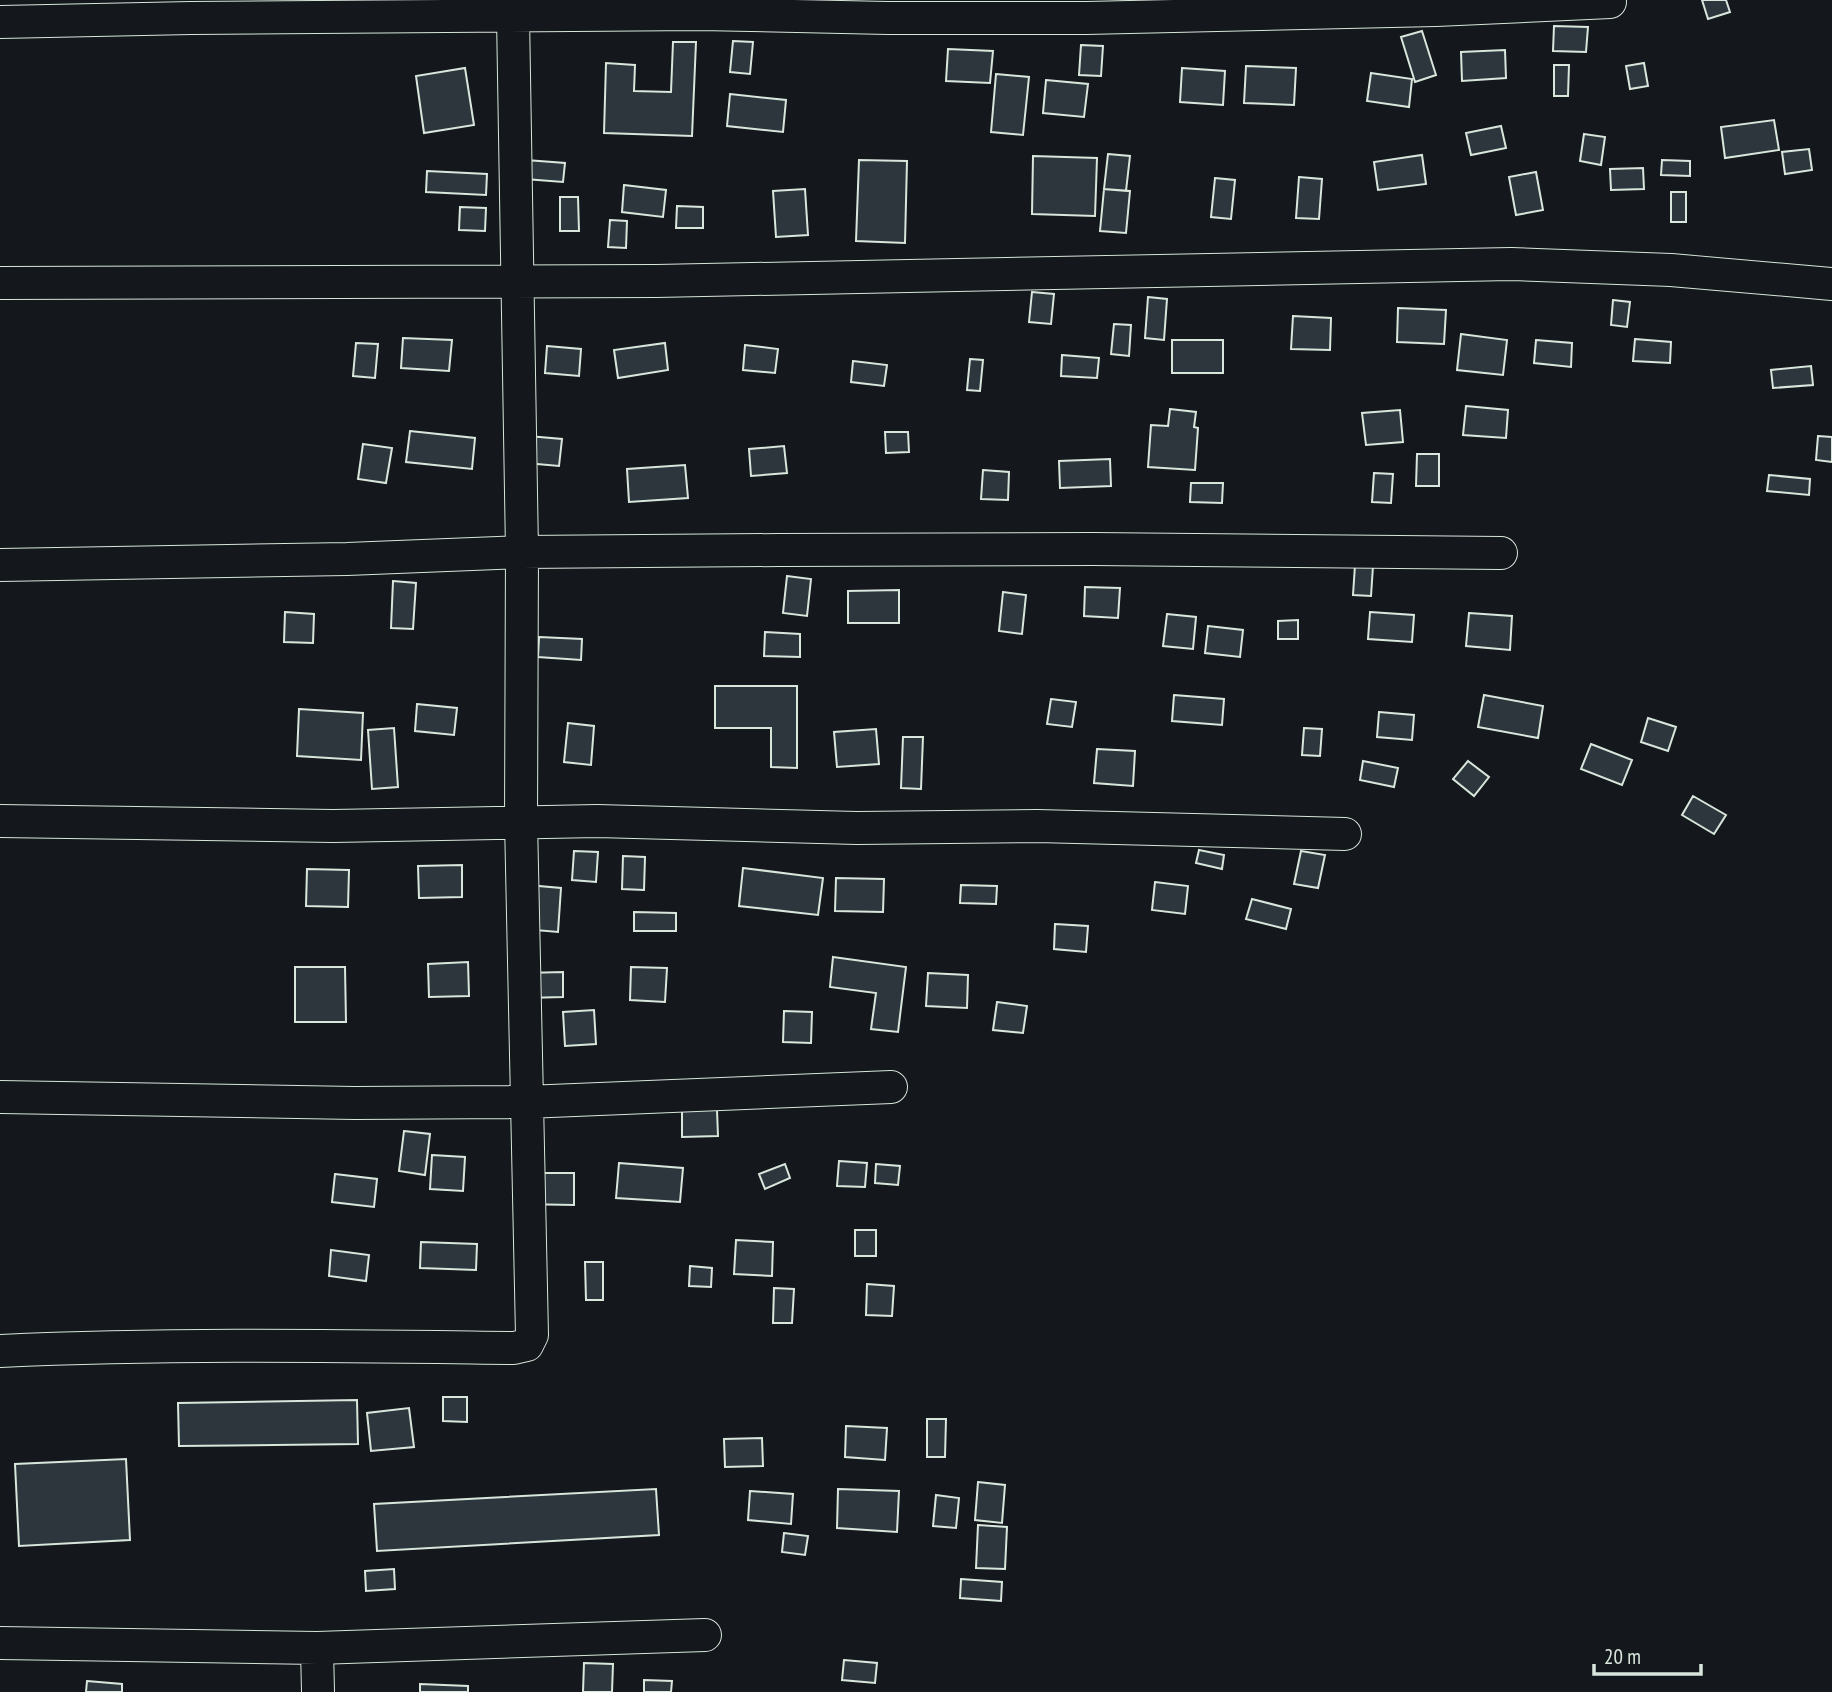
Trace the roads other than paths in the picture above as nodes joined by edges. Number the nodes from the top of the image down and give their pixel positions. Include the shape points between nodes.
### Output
1 (1610, 2) edge
2 (513, 16) junction
3 (0, 22) edge
4 (518, 280) junction
5 (0, 283) edge
6 (1832, 284) edge
7 (522, 552) junction
8 (1501, 553) dead end
9 (0, 565) edge
10 (0, 821) edge
11 (521, 821) junction
12 (1345, 834) dead end
13 (891, 1087) dead end
14 (0, 1097) edge
15 (526, 1102) junction
16 (0, 1351) edge
17 (705, 1635) dead end
18 (0, 1643) edge
19 (317, 1648) junction
20 (318, 1692) edge

1 - 2 street via 1086,18
2 - 3 street
2 - 4 street
4 - 5 street
4 - 6 street via 1511,264 1671,270
4 - 7 street
7 - 8 street via 1093,549
7 - 9 street
7 - 11 street
10 - 11 street via 333,826
11 - 12 street
11 - 15 street
13 - 15 street
14 - 15 street via 355,1104
15 - 16 street via 532,1335 527,1345 122,1346
17 - 19 street
18 - 19 street
19 - 20 street

